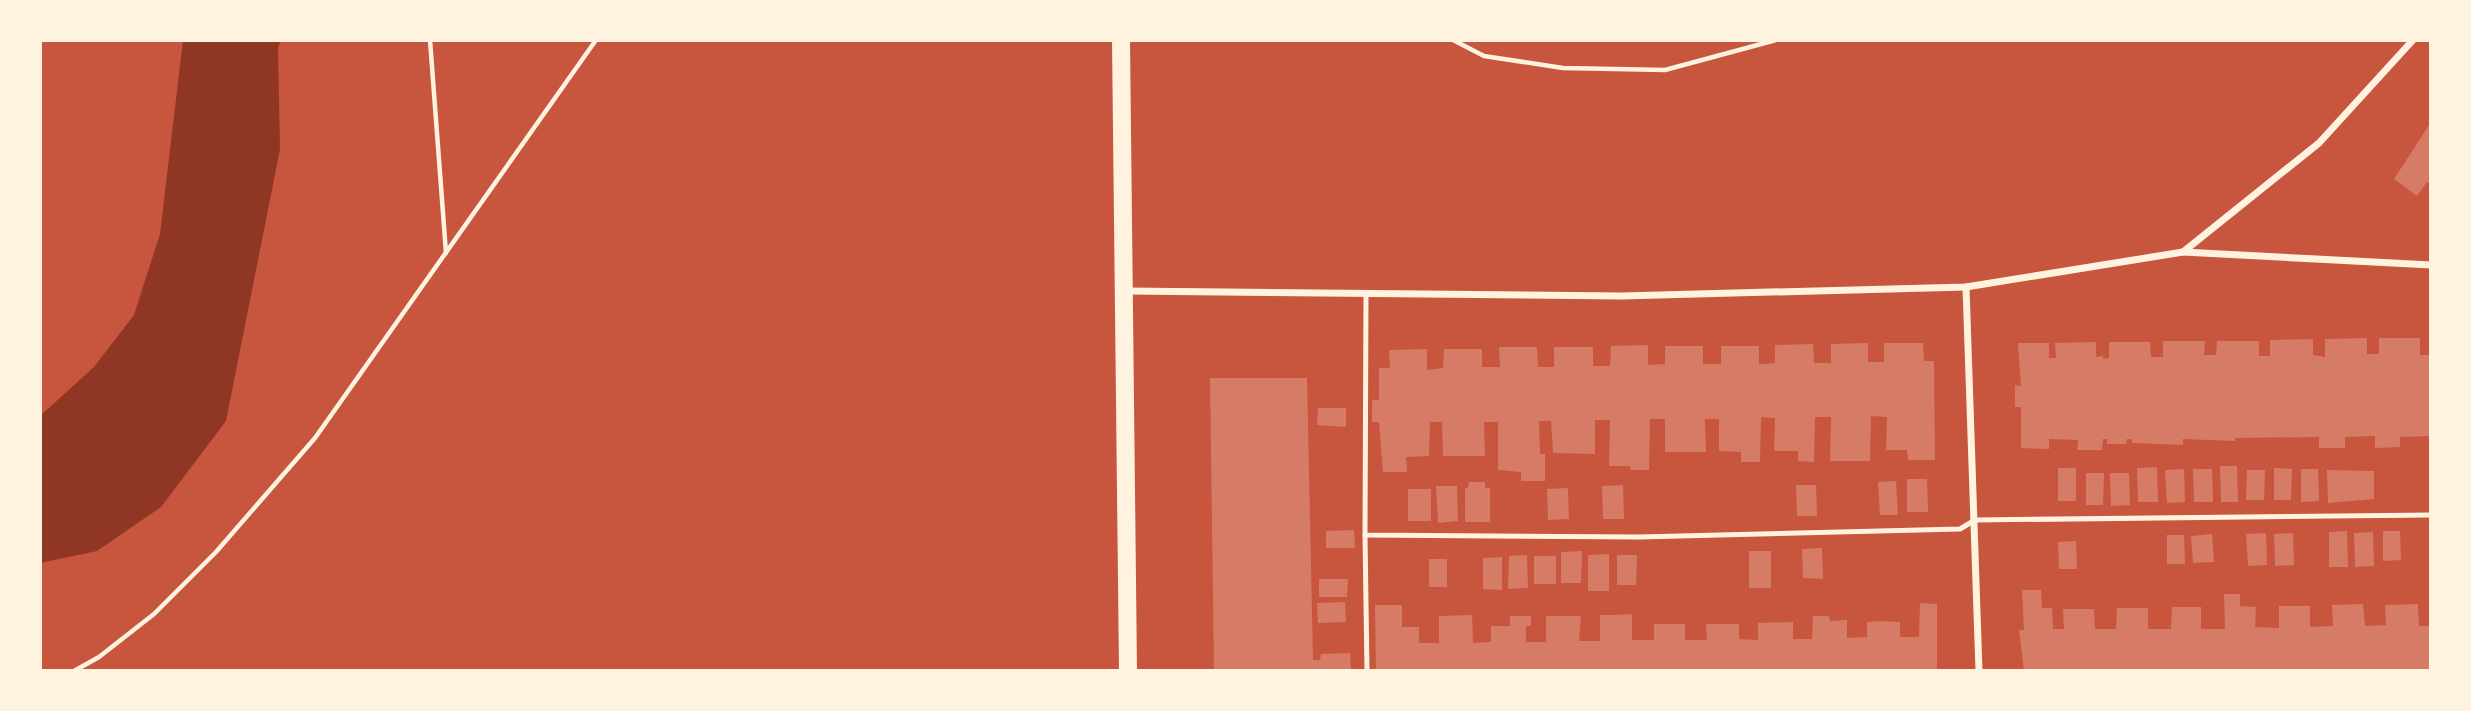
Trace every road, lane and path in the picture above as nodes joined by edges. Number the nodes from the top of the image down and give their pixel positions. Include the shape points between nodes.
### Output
1 (430, 40) edge
2 (596, 40) edge
3 (1121, 40) edge
4 (1453, 40) edge
5 (1776, 40) edge
6 (2413, 40) edge
7 (2183, 252) junction
8 (446, 254) junction
9 (2431, 265) edge
10 (1966, 288) junction
11 (1122, 291) junction
12 (1366, 293) junction
13 (2431, 515) edge
14 (1975, 520) junction
15 (1365, 536) junction
16 (74, 671) edge
17 (1128, 671) edge
18 (1367, 671) edge
19 (1979, 671) edge

1 - 8 path
2 - 8 path
3 - 11 main road
4 - 5 path via 1484,56 1563,68 1665,71
6 - 7 street via 2319,142
7 - 9 street
7 - 10 street
8 - 16 path via 315,438 216,552 153,614
10 - 12 street via 1622,296
10 - 14 street
11 - 12 street
11 - 17 main road
12 - 15 lane
13 - 14 lane
14 - 15 lane via 1960,529 1639,537
14 - 19 street
15 - 18 lane

